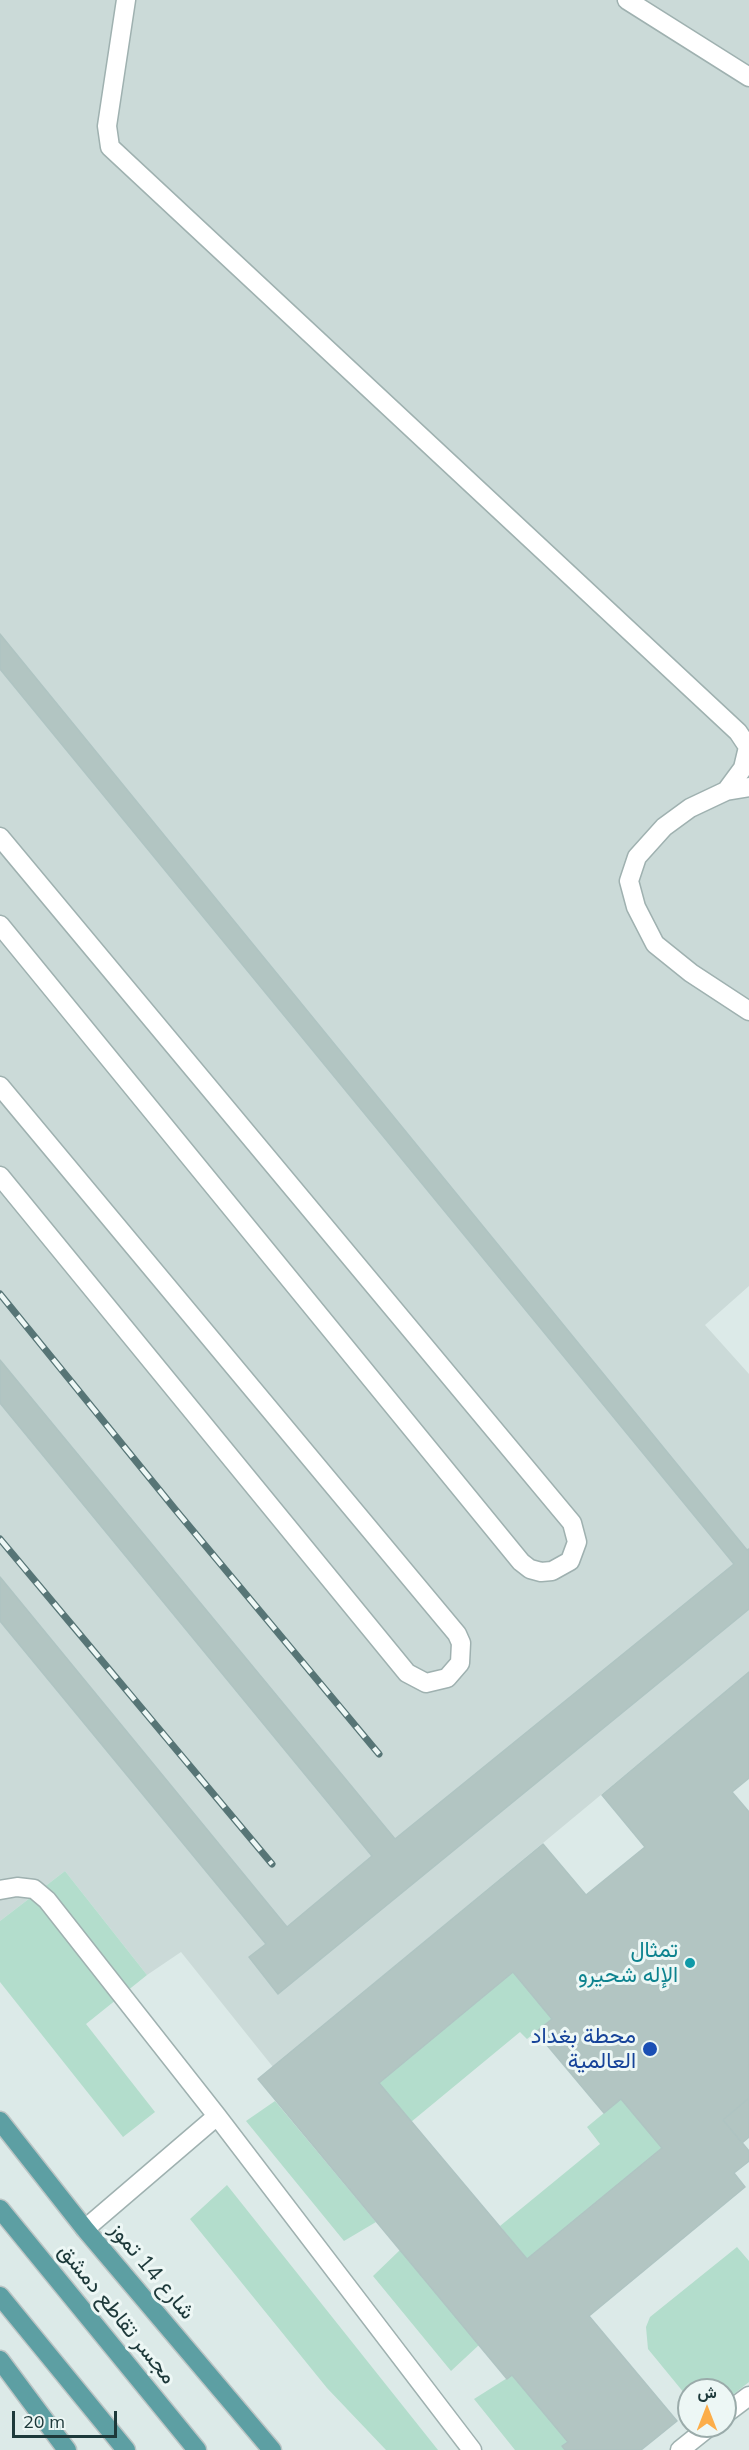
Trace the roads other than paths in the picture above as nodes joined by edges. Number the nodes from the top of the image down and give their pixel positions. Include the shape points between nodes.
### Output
1 (126, 0) edge
2 (627, 0) edge
3 (749, 77) edge
4 (749, 787) edge
5 (726, 790) junction
6 (0, 837) edge
7 (0, 925) edge
8 (749, 1011) edge
9 (0, 1086) edge
10 (0, 1176) edge
11 (0, 1890) edge
12 (217, 2116) junction
13 (0, 2121) edge
14 (0, 2209) edge
15 (85, 2229) junction
16 (0, 2296) edge
17 (0, 2360) edge
18 (749, 2396) edge
19 (737, 2406) edge
20 (695, 2438) edge
21 (68, 2450) edge
22 (126, 2450) edge
23 (197, 2450) edge
24 (272, 2450) edge
25 (472, 2450) edge
26 (680, 2450) edge

1 - 5 lane via 107,126 110,147 738,732 748,747 743,768
2 - 3 lane
4 - 5 lane
5 - 8 lane via 664,826 637,857 630,881 636,907 655,944
6 - 7 lane via 572,1523 576,1532 575,1552 562,1567 541,1572 521,1562
9 - 10 lane via 457,1634 461,1643 460,1663 447,1678 426,1683 406,1672
11 - 12 lane via 34,1889 47,1900
12 - 15 lane
12 - 25 lane
13 - 15 main road, شارع 14 تموز
14 - 23 main road, مجسر تقاطع دمشق
15 - 24 main road, شارع 14 تموز
16 - 22 main road
17 - 21 main road
18 - 19 lane
20 - 26 lane

